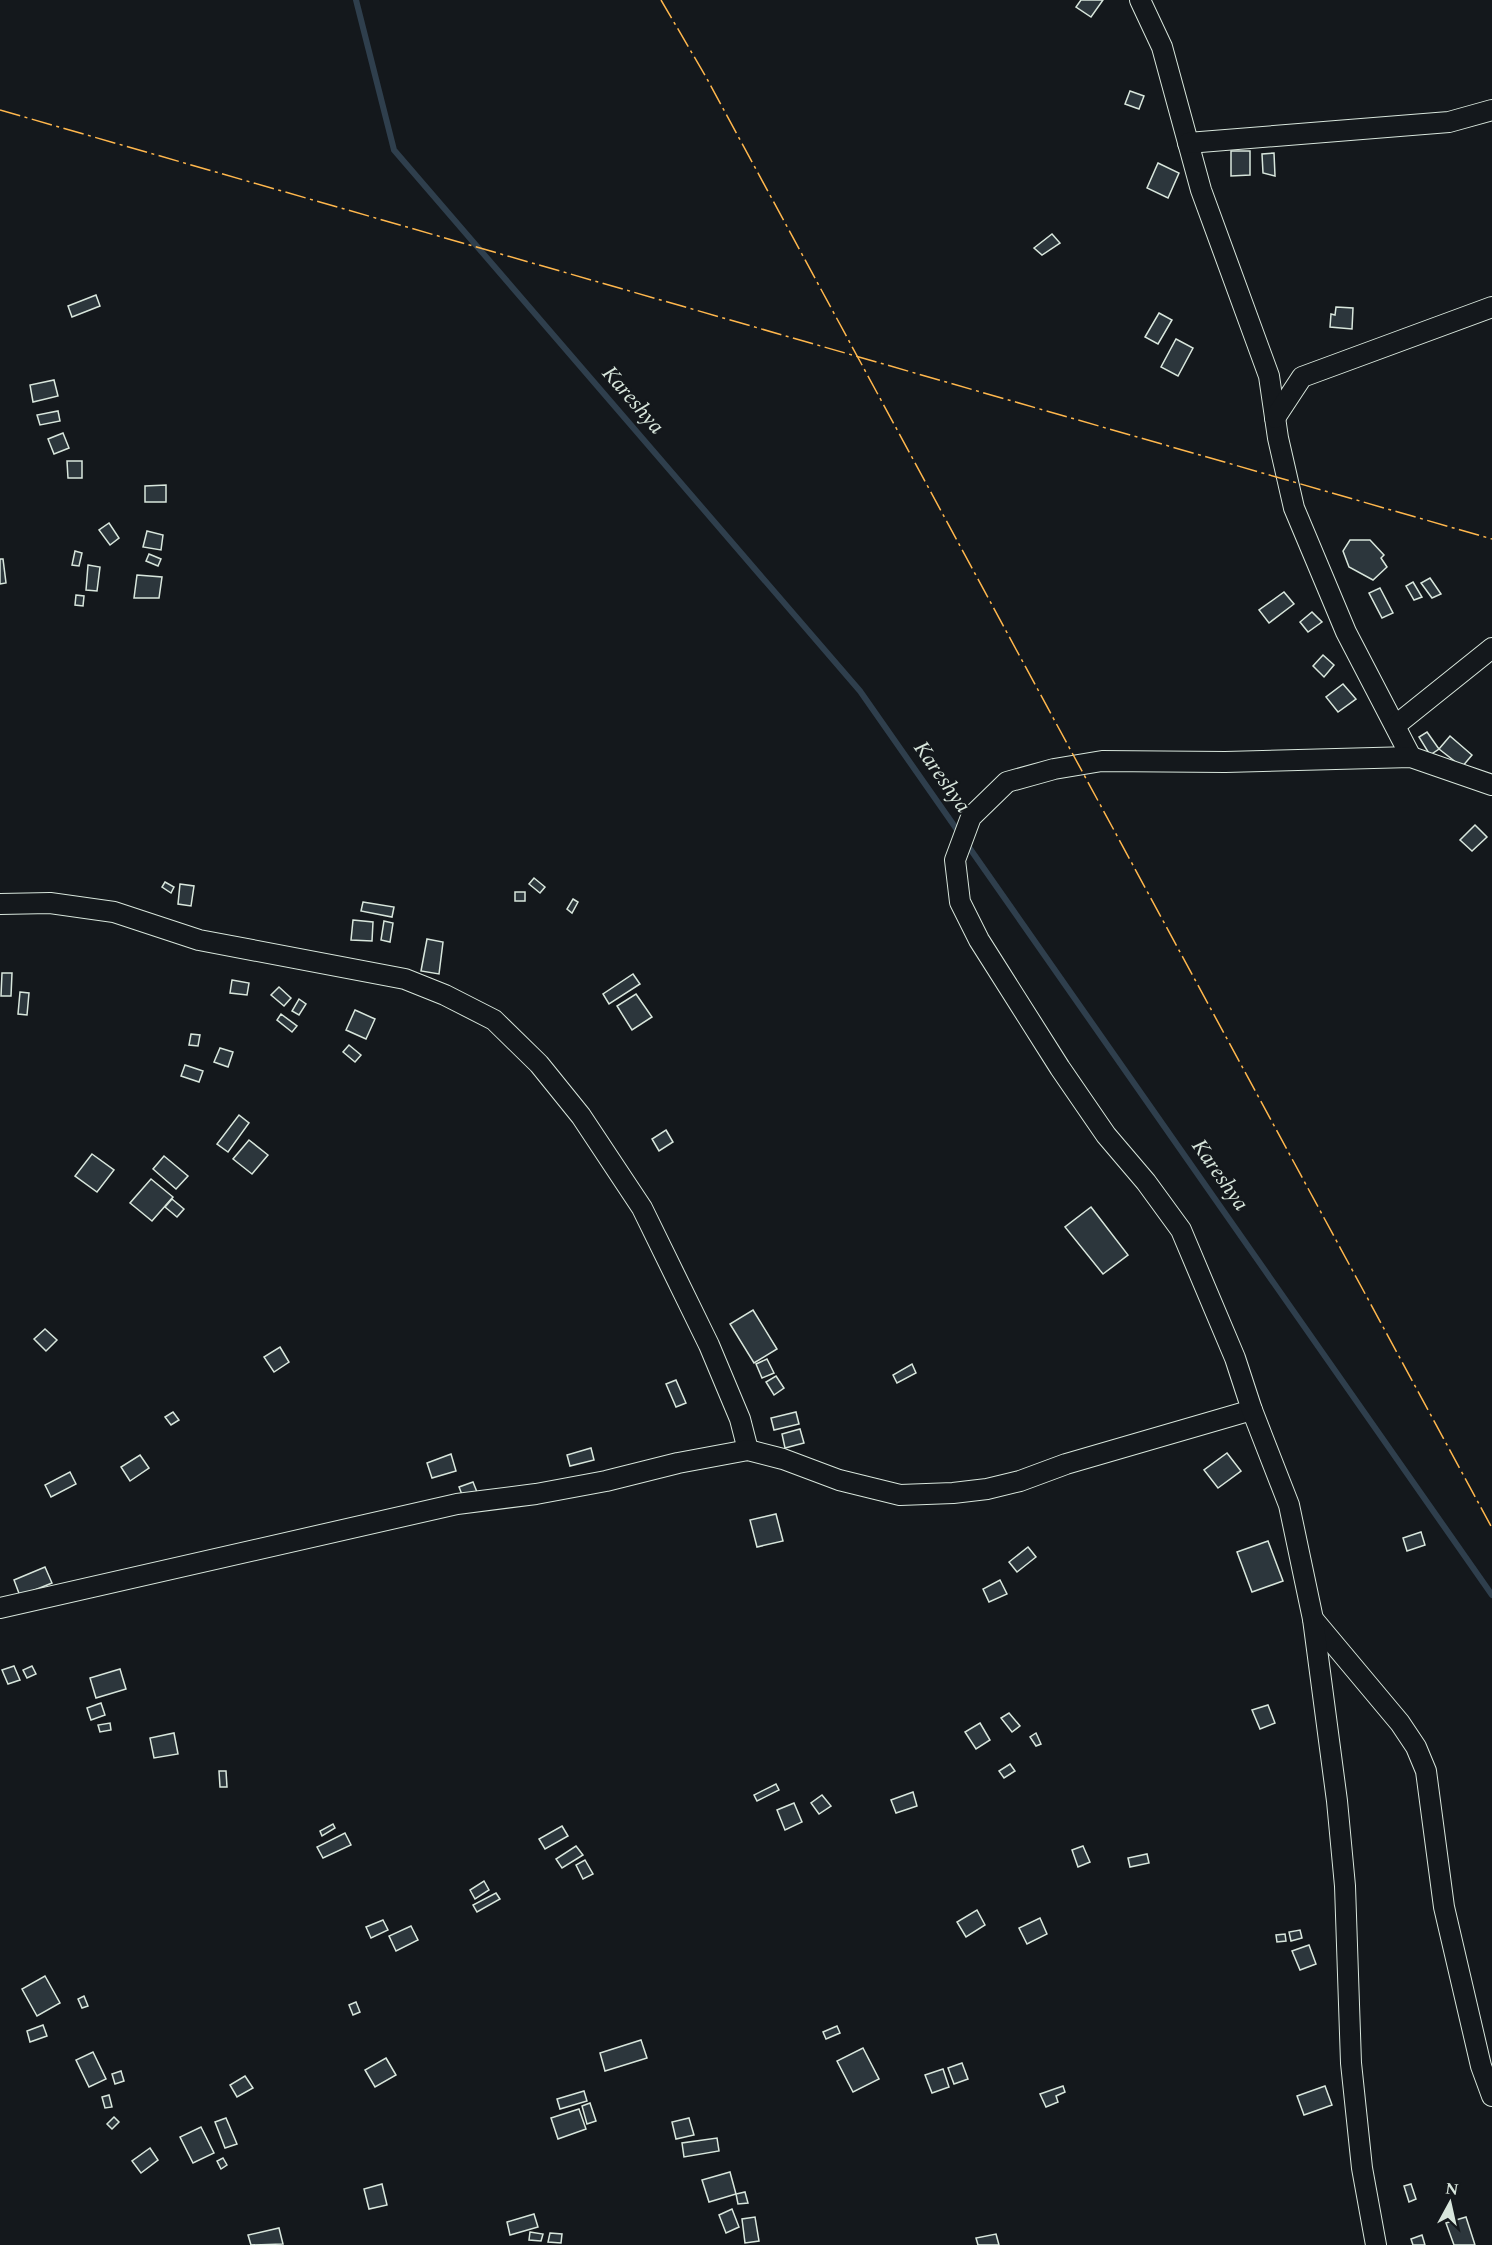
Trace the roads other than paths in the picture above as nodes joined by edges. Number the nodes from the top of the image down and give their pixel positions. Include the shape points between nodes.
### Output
1 (1140, 0) edge
2 (1492, 111) edge
3 (1188, 143) junction
4 (1492, 308) edge
5 (1275, 418) junction
6 (1492, 648) edge
7 (1396, 725) junction
8 (1411, 757) junction
9 (1492, 785) edge
10 (0, 904) edge
11 (1251, 1410) junction
12 (748, 1450) junction
13 (0, 1608) edge
14 (1313, 1619) junction
15 (1492, 2096) edge
16 (1376, 2245) edge

1 - 3 street via 1162,47
2 - 3 street via 1449,122
3 - 5 street via 1201,190 1269,376
4 - 5 street via 1302,377
5 - 7 street via 1294,508 1346,632
6 - 7 street
7 - 8 street
8 - 9 street
8 - 11 street via 1102,761 1054,768 1007,782 971,817 955,860 960,902 979,940 1106,1135 1181,1230 1235,1359
10 - 12 street via 50,903 114,912 199,940 405,979 494,1020 539,1064 574,1107 642,1208 713,1354 740,1419
11 - 12 street via 1020,1481 953,1493 900,1495
11 - 14 street via 1289,1505
12 - 13 street via 536,1494 457,1504
14 - 15 street via 1400,1723 1426,1771 1444,1907 1481,2066
14 - 16 street via 1345,1886 1351,2063 1362,2168

